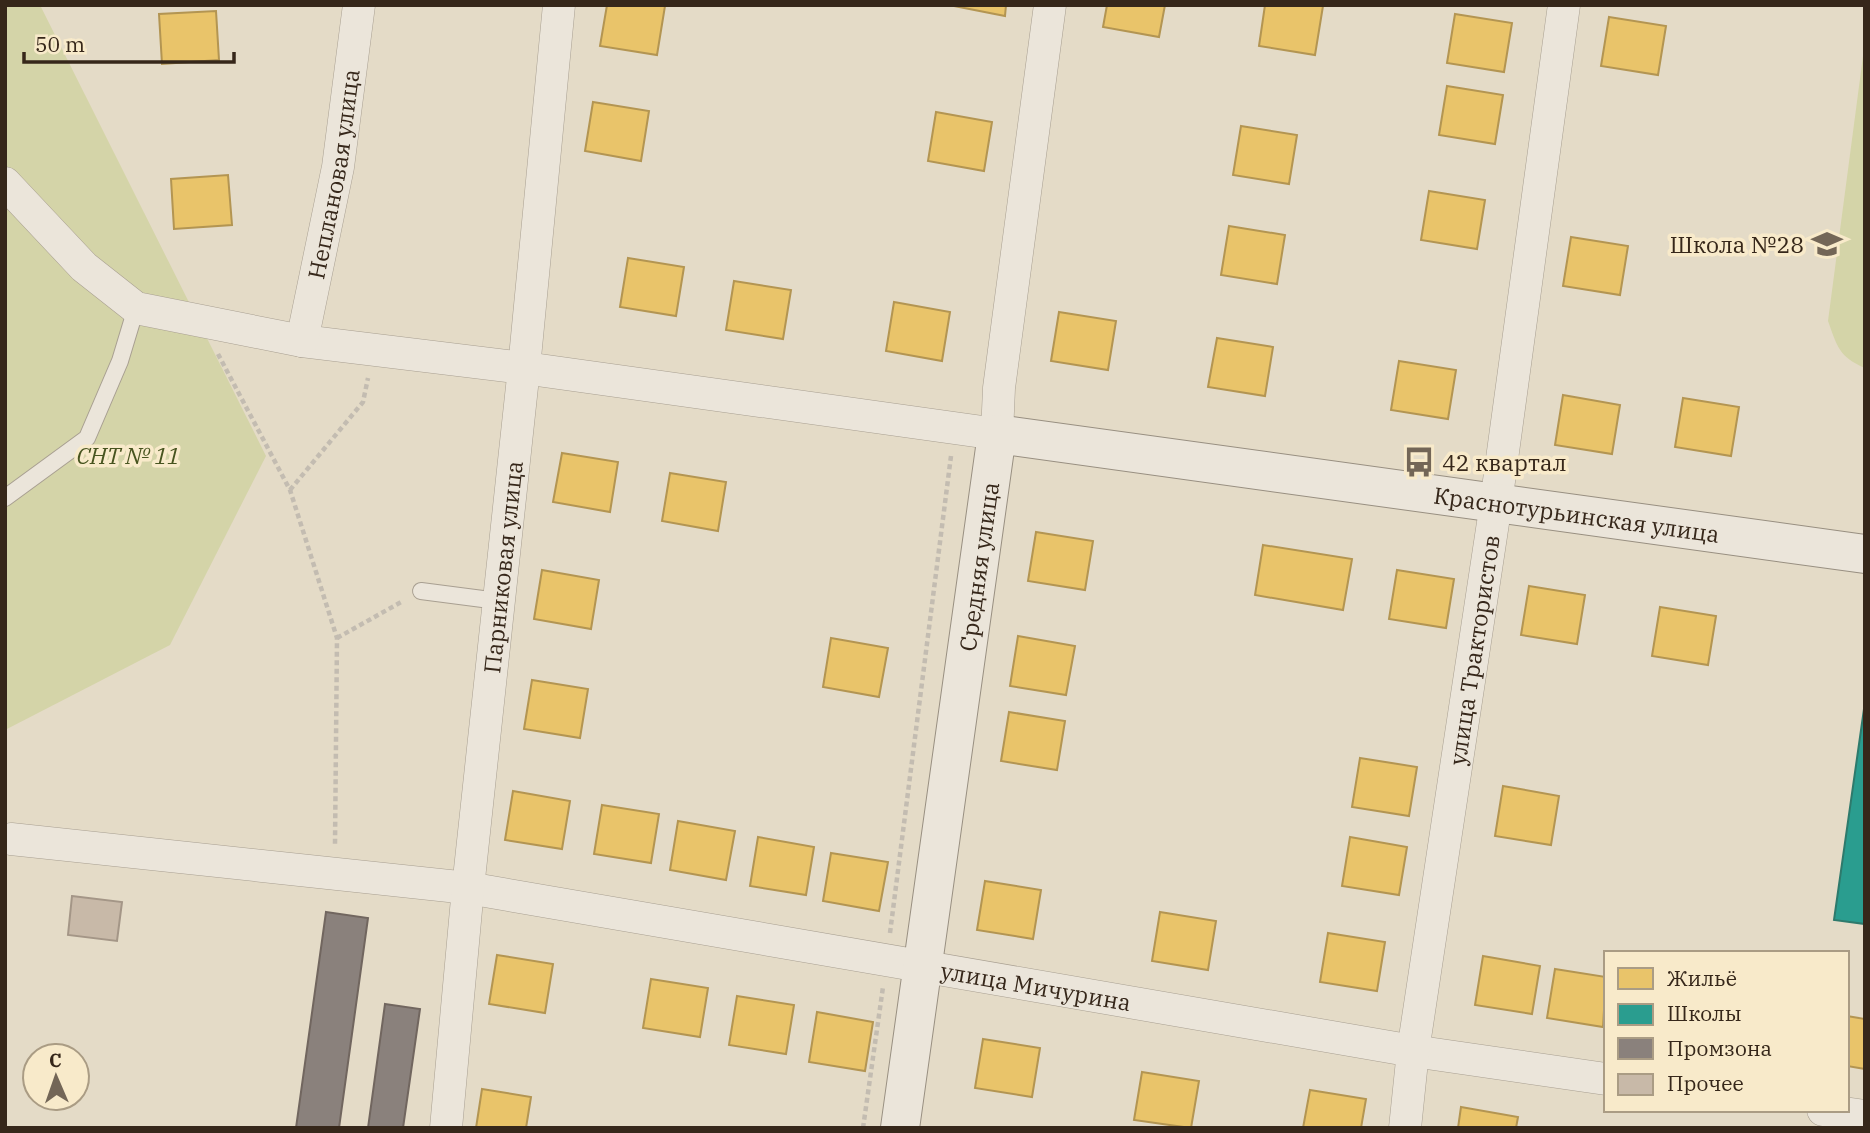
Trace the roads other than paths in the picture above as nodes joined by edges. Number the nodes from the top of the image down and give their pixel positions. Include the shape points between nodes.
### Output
1 (359, 5) edge
2 (559, 5) edge
3 (1050, 5) edge
4 (1564, 5) edge
5 (7, 187) edge
6 (136, 308) junction
7 (302, 341) junction
8 (524, 368) junction
9 (997, 434) junction
10 (5, 498) edge
11 (1496, 503) junction
12 (1865, 554) edge
13 (421, 591) road end
14 (498, 601) junction
15 (11, 839) dead end
16 (468, 888) junction
17 (905, 963) junction
18 (1413, 1051) junction
19 (1604, 1079) edge
20 (1837, 1112) edge
21 (1865, 1116) edge
22 (446, 1128) edge
23 (900, 1128) edge
24 (1405, 1128) edge

1 - 7 street, Неплановая улица via 338,167
2 - 8 street, Парниковая улица
3 - 9 street, Средняя улица via 999,388
4 - 11 street, улица Трактористов
5 - 6 street via 84,267
6 - 7 street
6 - 10 lane via 120,361 87,438
7 - 8 street
8 - 9 street
8 - 14 street, Парниковая улица
9 - 11 main road, Краснотурьинская улица
9 - 17 main road, Средняя улица
11 - 12 main road, Краснотурьинская улица
11 - 18 street, улица Трактористов
13 - 14 lane
14 - 16 street, Парниковая улица
15 - 16 street, улица Мичурина
16 - 17 street, улица Мичурина
16 - 22 street, Парниковая улица
17 - 18 street, улица Мичурина
17 - 23 main road, Средняя улица
18 - 19 street, улица Мичурина
18 - 24 street, улица Трактористов
20 - 21 street

